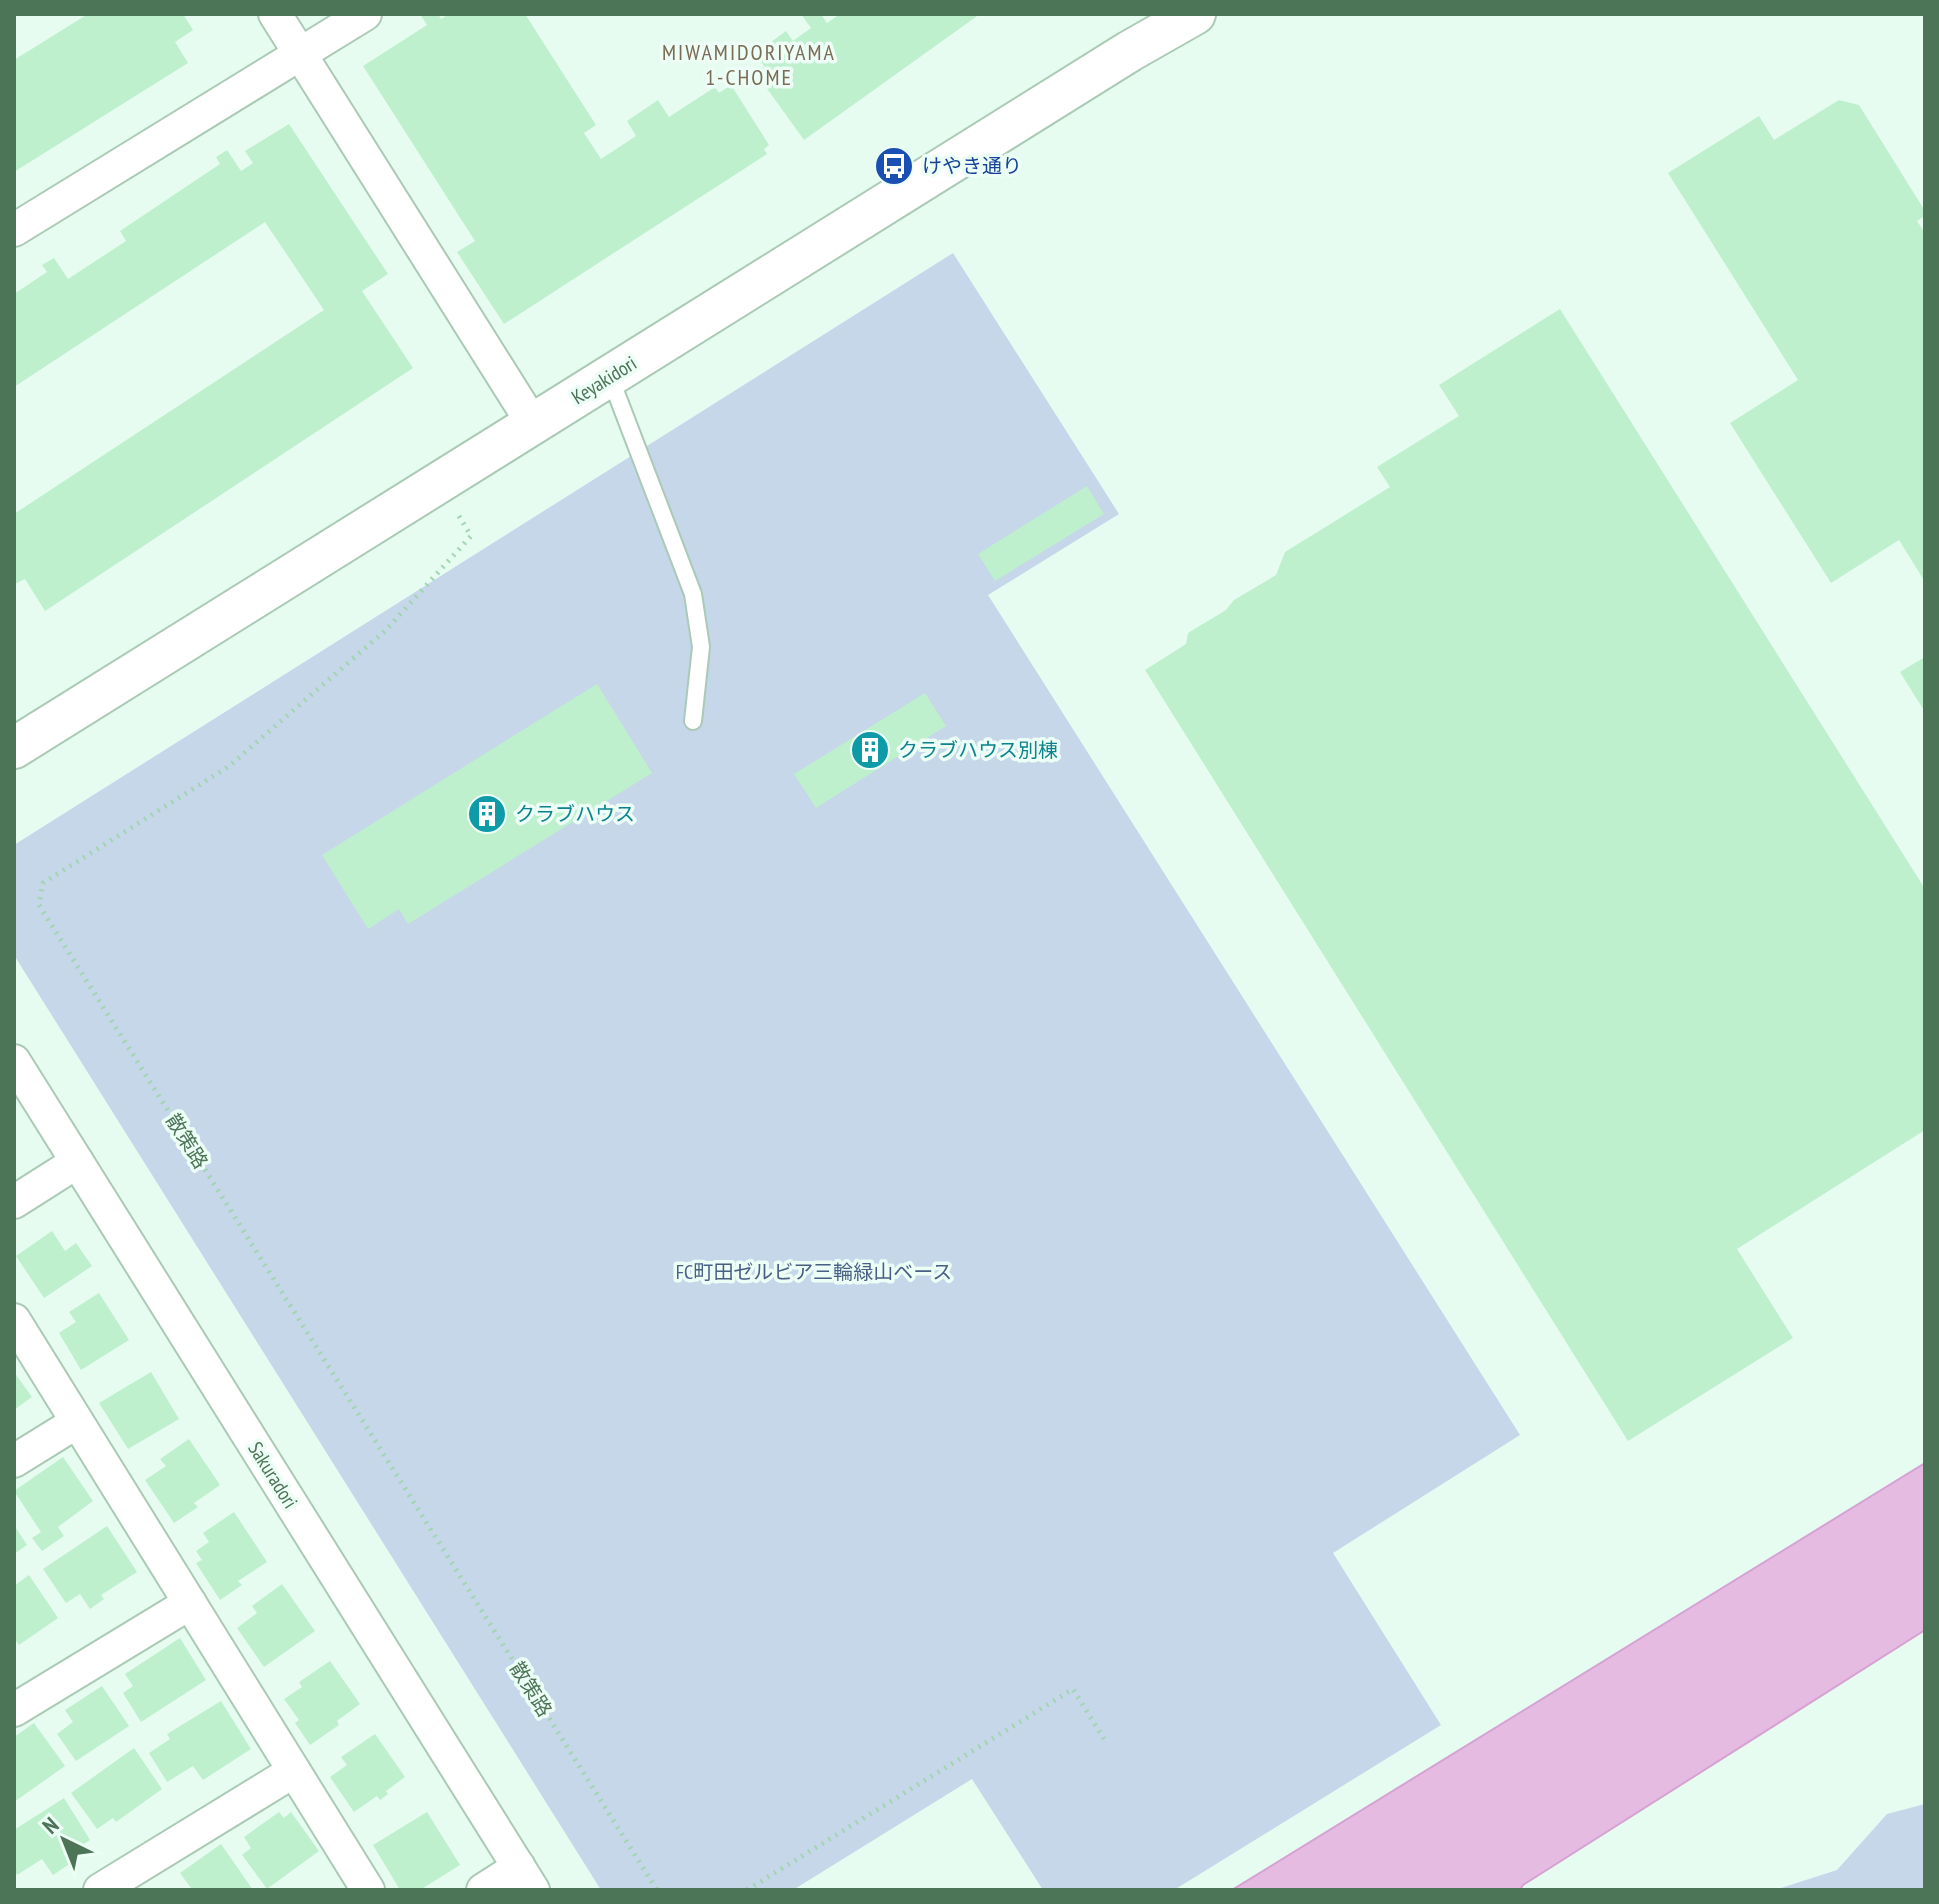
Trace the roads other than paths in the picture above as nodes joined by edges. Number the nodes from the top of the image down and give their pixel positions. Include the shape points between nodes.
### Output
1 (275, 14) edge
2 (365, 14) edge
3 (1195, 14) edge
4 (300, 54) junction
5 (14, 230) edge
6 (610, 376) junction
7 (533, 424) junction
8 (693, 721) dead end
9 (14, 748) edge
10 (14, 1061) edge
11 (77, 1162) junction
12 (14, 1202) edge
13 (14, 1320) edge
14 (77, 1422) junction
15 (14, 1461) edge
16 (190, 1603) junction
17 (14, 1710) edge
18 (294, 1771) junction
19 (526, 1879) edge
20 (100, 1890) edge
21 (368, 1890) edge
22 (483, 1890) edge

1 - 4 street
2 - 4 street
3 - 6 street, Keyakidori
4 - 5 street
4 - 7 street
6 - 7 street, Keyakidori
6 - 8 lane via 693,594 701,647
7 - 9 street, Keyakidori
10 - 11 street, Sakuradori
11 - 12 street
11 - 19 street, Sakuradori
13 - 14 street
14 - 15 street
14 - 16 street
16 - 17 street
16 - 18 street
18 - 20 street
18 - 21 street
19 - 22 street

